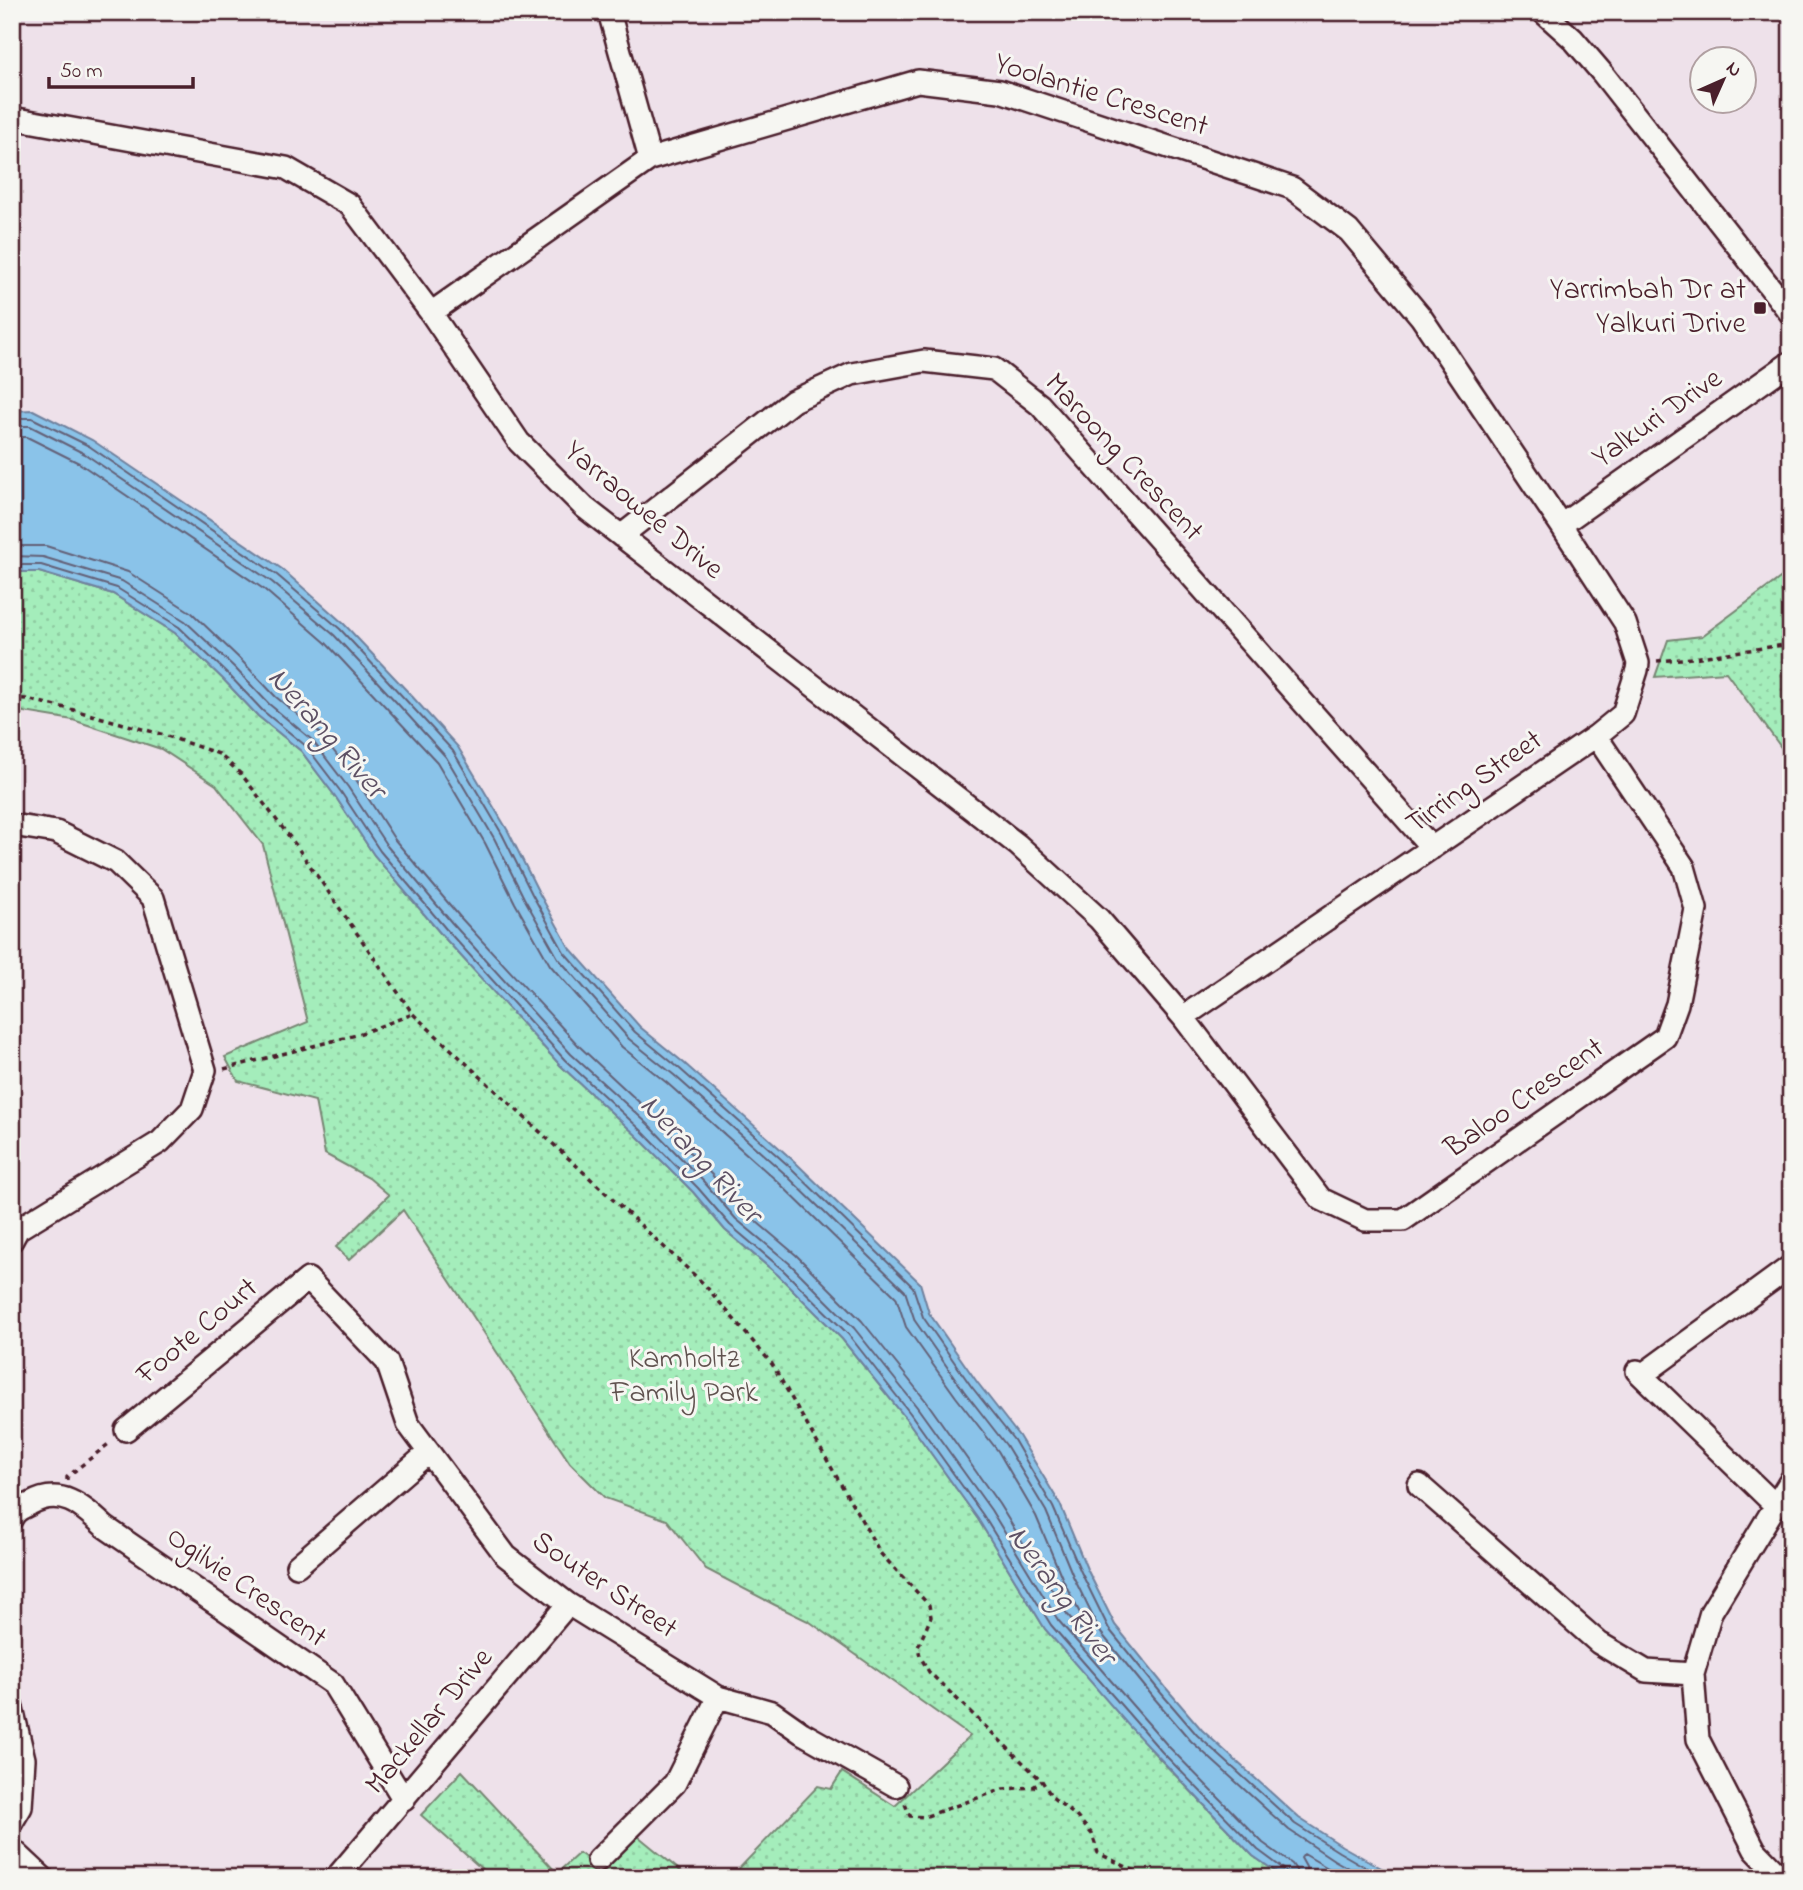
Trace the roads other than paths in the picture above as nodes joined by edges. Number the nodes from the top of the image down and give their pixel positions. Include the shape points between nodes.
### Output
1 (609, 12) edge
2 (1543, 12) edge
3 (12, 118) edge
4 (650, 159) junction
5 (431, 313) junction
6 (1791, 314) edge
7 (1791, 362) edge
8 (1561, 525) junction
9 (621, 536) junction
10 (1596, 736) junction
11 (12, 825) edge
12 (1432, 848) junction
13 (1183, 1017) junction
14 (14, 1228) edge
15 (1791, 1266) edge
16 (308, 1279) joint
17 (127, 1430) road end
18 (429, 1452) junction
19 (1791, 1480) edge
20 (1419, 1485) dead end
21 (1775, 1505) junction
22 (12, 1518) edge
23 (297, 1566) dead end
24 (568, 1604) junction
25 (1693, 1674) junction
26 (718, 1697) junction
27 (12, 1708) edge
28 (897, 1786) road end
29 (404, 1800) junction
30 (12, 1822) edge
31 (12, 1849) edge
32 (598, 1860) dead end
33 (43, 1878) edge
34 (337, 1878) edge
35 (1782, 1878) edge

1 - 4 street
2 - 6 street via 1603,74
3 - 5 street, Yarraowee Drive via 286,168 350,205
4 - 5 street, Yoolantie Crescent
4 - 8 street, Yoolantie Crescent via 918,81 1000,91 1292,188 1349,231 1421,317
5 - 9 street, Yarraowee Drive via 519,442 584,507
7 - 8 street, Yalkuri Drive
8 - 10 street, Tirring Street via 1625,623 1638,663 1623,714
9 - 12 street, Maroong Crescent via 793,401 852,374 924,361 994,369 1041,405
9 - 13 street, Yarraowee Drive via 1018,845 1098,919
10 - 12 street, Tirring Street
10 - 13 street, Baloo Crescent via 1684,867 1696,909 1677,1004 1665,1037 1403,1220 1365,1220 1321,1199
11 - 14 street via 56,832 116,862 153,898 205,1070 192,1109 160,1142
12 - 13 street, Tirring Street
15 - 21 street via 1639,1373
16 - 17 street, Foote Court
16 - 18 street, Souter Street via 387,1362 408,1424
18 - 23 street
18 - 24 street, Souter Street via 506,1556
19 - 21 street
20 - 25 street via 1599,1643 1646,1671
21 - 25 street via 1711,1612
22 - 29 street, Ogilvie Crescent via 41,1497 61,1497 82,1507 333,1684
24 - 26 street, Souter Street
24 - 29 street, Mackellar Drive
25 - 35 street via 1698,1739 1755,1850
26 - 28 street, Souter Street via 772,1712
26 - 32 street via 675,1783
27 - 30 street via 24,1759 21,1807
29 - 34 street, Mackellar Drive
31 - 33 street

